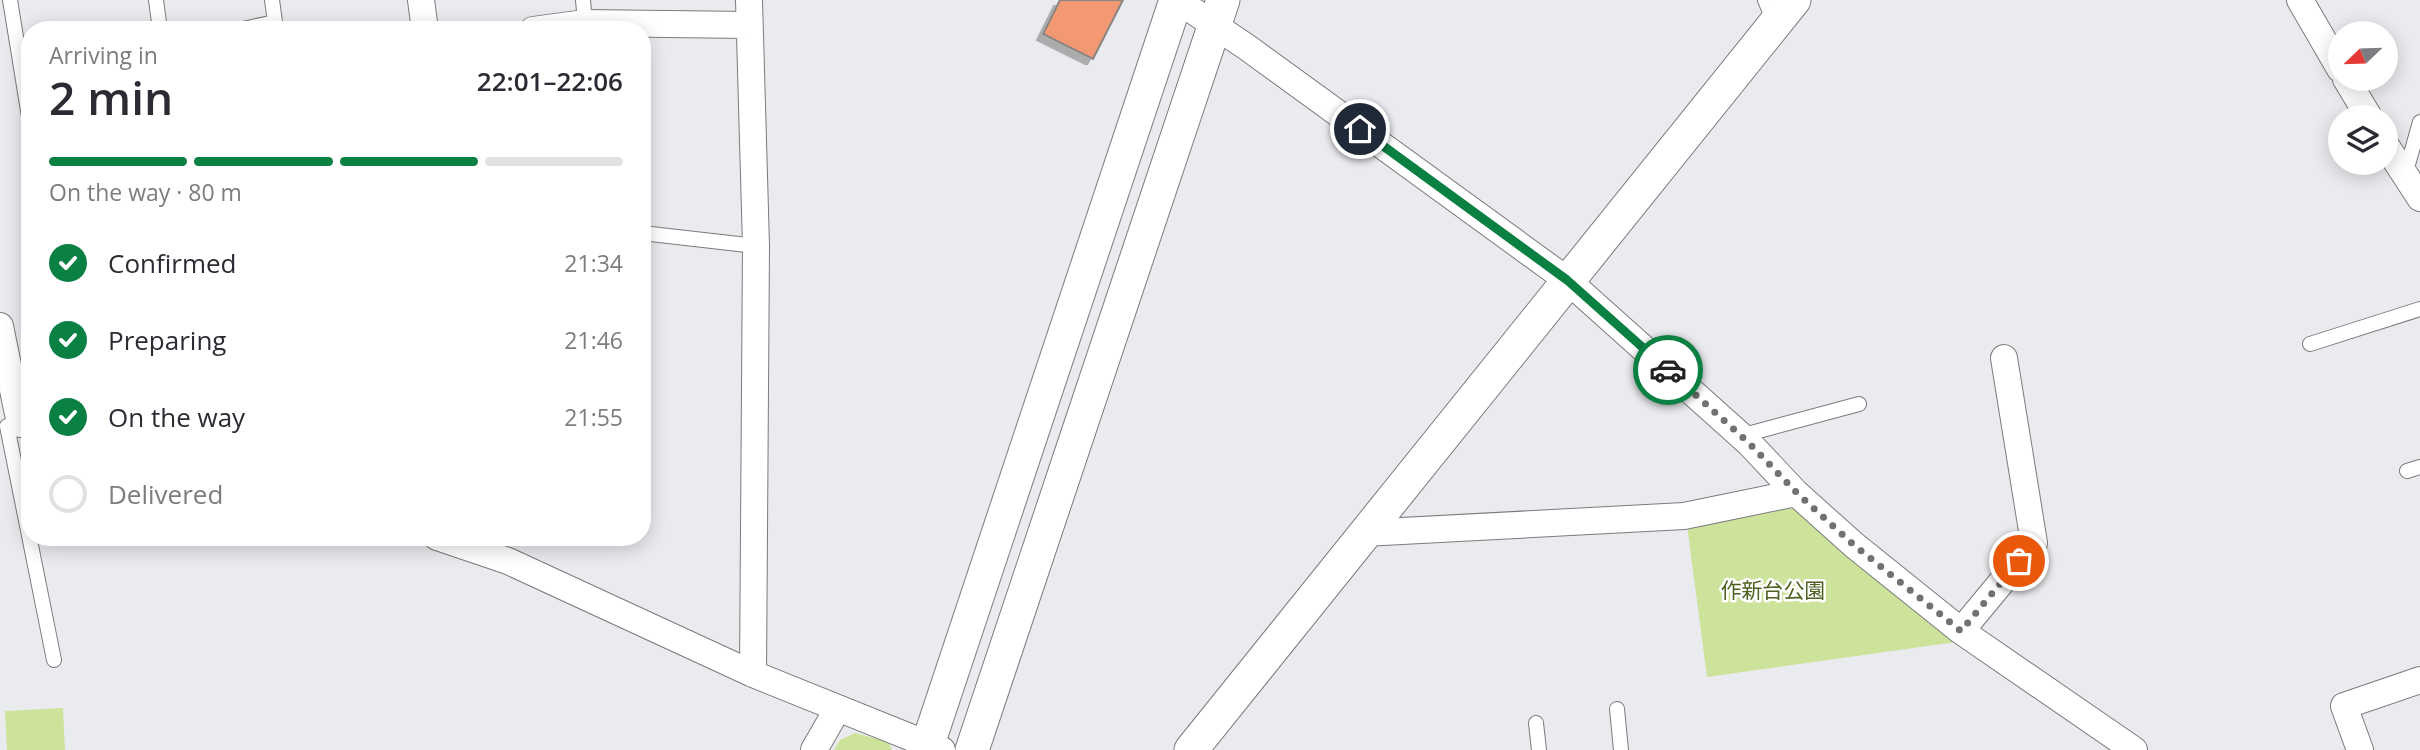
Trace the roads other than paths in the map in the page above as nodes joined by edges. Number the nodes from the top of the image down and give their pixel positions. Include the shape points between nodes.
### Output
1 (10, 0) edge
2 (156, 0) edge
3 (272, 0) edge
4 (421, 0) edge
5 (1177, 0) edge
6 (2300, 0) edge
7 (1778, 8) edge
8 (584, 11) edge
9 (749, 13) edge
10 (1219, 13) edge
11 (159, 21) edge
12 (275, 21) edge
13 (424, 21) edge
14 (557, 21) edge
15 (2328, 48) edge
16 (21, 68) edge
17 (2420, 122) edge
18 (2398, 165) edge
19 (2405, 176) junction
20 (2420, 198) edge
21 (651, 234) edge
22 (756, 246) junction
23 (1567, 280) junction
24 (2420, 309) edge
25 (0, 326) edge
26 (2310, 344) dead end
27 (2004, 358) dead end
28 (1859, 404) dead end
29 (14, 425) edge
30 (1741, 436) junction
31 (21, 466) edge
32 (1797, 493) junction
33 (1364, 533) junction
34 (35, 546) edge
35 (464, 546) edge
36 (1961, 631) junction
37 (54, 660) dead end
38 (753, 674) junction
39 (2420, 680) edge
40 (838, 708) junction
41 (1617, 709) dead end
42 (1536, 723) dead end
43 (932, 748) edge
44 (814, 750) edge
45 (972, 750) edge
46 (1191, 750) edge
47 (1539, 750) edge
48 (1621, 750) edge
49 (2134, 750) edge
50 (2360, 750) edge

1 - 16 lane
2 - 11 lane
3 - 12 lane
4 - 13 street
5 - 10 street
5 - 43 street
6 - 15 street
7 - 23 street
8 - 9 street
8 - 14 street
9 - 22 street
10 - 23 street
10 - 45 street
17 - 19 lane
18 - 19 street
19 - 20 street
21 - 22 lane
22 - 38 street
23 - 30 street
23 - 33 street
24 - 26 lane
25 - 29 street
27 - 36 street via 2034,543
28 - 30 lane
29 - 31 lane
30 - 32 street
32 - 33 street via 1684,516
32 - 36 street
33 - 46 street
34 - 37 lane
35 - 38 street via 508,561
36 - 49 street
38 - 40 street
39 - 50 street via 2344,706
40 - 43 street
40 - 44 street
41 - 48 lane
42 - 47 lane

